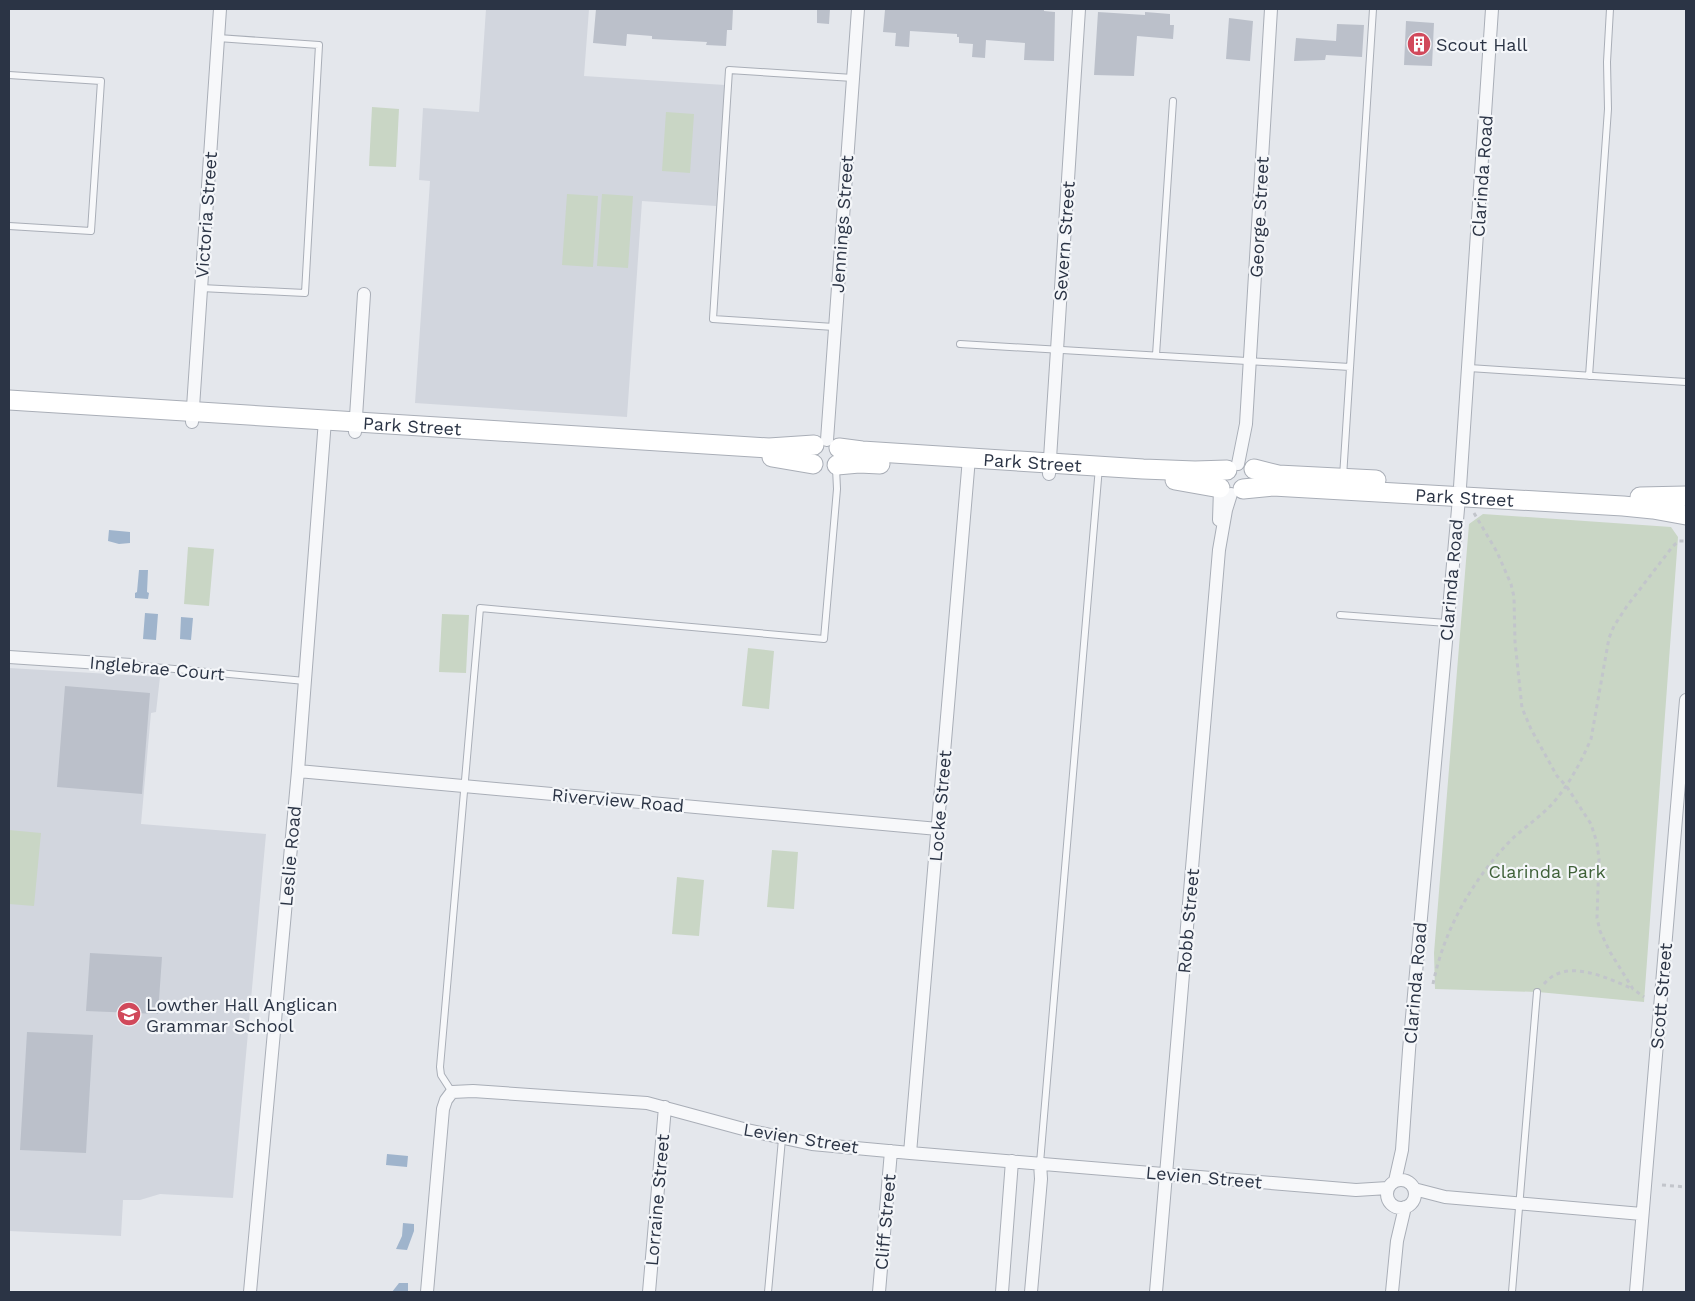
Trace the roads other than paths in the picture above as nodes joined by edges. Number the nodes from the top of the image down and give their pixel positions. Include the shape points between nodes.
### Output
1 (220, 9) edge
2 (858, 9) edge
3 (1079, 9) edge
4 (1271, 9) edge
5 (1373, 9) edge
6 (1492, 9) edge
7 (1610, 9) edge
8 (218, 38) junction
9 (9, 75) edge
10 (853, 78) junction
11 (1173, 101) dead end
12 (9, 226) edge
13 (201, 288) junction
14 (364, 294) dead end
15 (834, 327) junction
16 (960, 344) dead end
17 (1056, 350) junction
18 (1156, 355) junction
19 (1251, 362) junction
20 (1350, 367) junction
21 (1469, 368) junction
22 (1589, 376) junction
23 (1686, 382) edge
24 (9, 400) edge
25 (9, 410) edge
26 (192, 416) junction
27 (324, 425) junction
28 (356, 427) junction
29 (828, 455) junction
30 (968, 464) junction
31 (1242, 467) junction
32 (1049, 468) junction
33 (1099, 471) junction
34 (1343, 485) junction
35 (1229, 490) junction
36 (1459, 492) junction
37 (1686, 497) edge
38 (1686, 515) edge
39 (1340, 615) dead end
40 (1447, 623) junction
41 (9, 657) edge
42 (131, 665) joint
43 (305, 680) junction
44 (1686, 700) edge
45 (298, 771) junction
46 (464, 785) junction
47 (938, 829) junction
48 (1538, 992) road end
49 (452, 1092) junction
50 (665, 1107) junction
51 (782, 1139) junction
52 (891, 1151) junction
53 (910, 1153) junction
54 (1012, 1161) junction
55 (1040, 1163) junction
56 (1166, 1174) junction
57 (1400, 1194) junction
58 (1520, 1204) junction
59 (1642, 1214) junction
60 (250, 1292) edge
61 (427, 1292) edge
62 (649, 1292) edge
63 (768, 1292) edge
64 (879, 1292) edge
65 (1002, 1292) edge
66 (1031, 1292) edge
67 (1156, 1292) edge
68 (1392, 1292) edge
69 (1512, 1292) edge
70 (1636, 1292) edge

1 - 8 street, Victoria Street
2 - 10 street, Jennings Street
3 - 17 street, Severn Street
4 - 19 street, George Street
5 - 20 lane
6 - 21 street, Clarinda Road
7 - 22 lane via 1608,109
8 - 13 street, Victoria Street
8 - 13 lane via 319,46 305,293
9 - 12 lane via 101,81 92,231
10 - 15 street, Jennings Street
10 - 15 lane via 729,70 713,319
11 - 18 lane
13 - 26 street, Victoria Street
14 - 28 street
15 - 29 street, Jennings Street
16 - 17 lane
17 - 18 lane
17 - 32 street, Severn Street
18 - 19 lane
19 - 20 lane
19 - 31 street, George Street
20 - 34 lane
21 - 22 lane
21 - 36 street, Clarinda Road
22 - 23 lane
24 - 26 street, Park Street
25 - 26 street, Park Street
26 - 27 street, Park Street
27 - 28 street, Park Street
27 - 43 street, Leslie Road
28 - 29 street, Park Street via 776,457
29 - 30 street, Park Street via 862,451
29 - 46 lane via 836,489 824,639 480,608
30 - 32 street, Park Street
30 - 47 street, Locke Street
31 - 33 street, Park Street via 1195,471
31 - 34 street, Park Street
31 - 35 street via 1221,476
31 - 35 street via 1253,477
32 - 33 street, Park Street
33 - 35 street, Park Street via 1186,481
33 - 55 lane
34 - 35 street, Park Street
34 - 36 street, Park Street
35 - 56 street, Robb Street via 1219,550
36 - 37 street, Park Street
36 - 38 street, Park Street via 1654,509
36 - 40 street, Clarinda Road
37 - 38 street
39 - 40 lane
40 - 57 street, Clarinda Road via 1409,1050
41 - 42 street, Inglebrae Court
42 - 43 lane, Inglebrae Court
43 - 45 street, Leslie Road
44 - 59 street, Scott Street
45 - 46 street, Riverview Road
45 - 60 street, Leslie Road
46 - 47 street, Riverview Road
46 - 49 lane via 440,1067 441,1075
47 - 53 street, Locke Street
48 - 58 lane
49 - 50 street, Levien Street via 625,1101
49 - 61 street via 443,1109
50 - 51 street, Levien Street
50 - 62 street, Lorraine Street
51 - 52 street, Levien Street
51 - 63 lane
52 - 53 street, Levien Street
52 - 64 street, Cliff Street
53 - 54 street, Levien Street
54 - 55 street, Levien Street
54 - 65 street
55 - 56 street, Levien Street
55 - 66 street
56 - 57 street, Levien Street
56 - 67 street, Robb Street
57 - 58 street, Levien Street
57 - 68 street, Clarinda Road
58 - 59 street, Levien Street
58 - 69 lane
59 - 70 street, Scott Street

